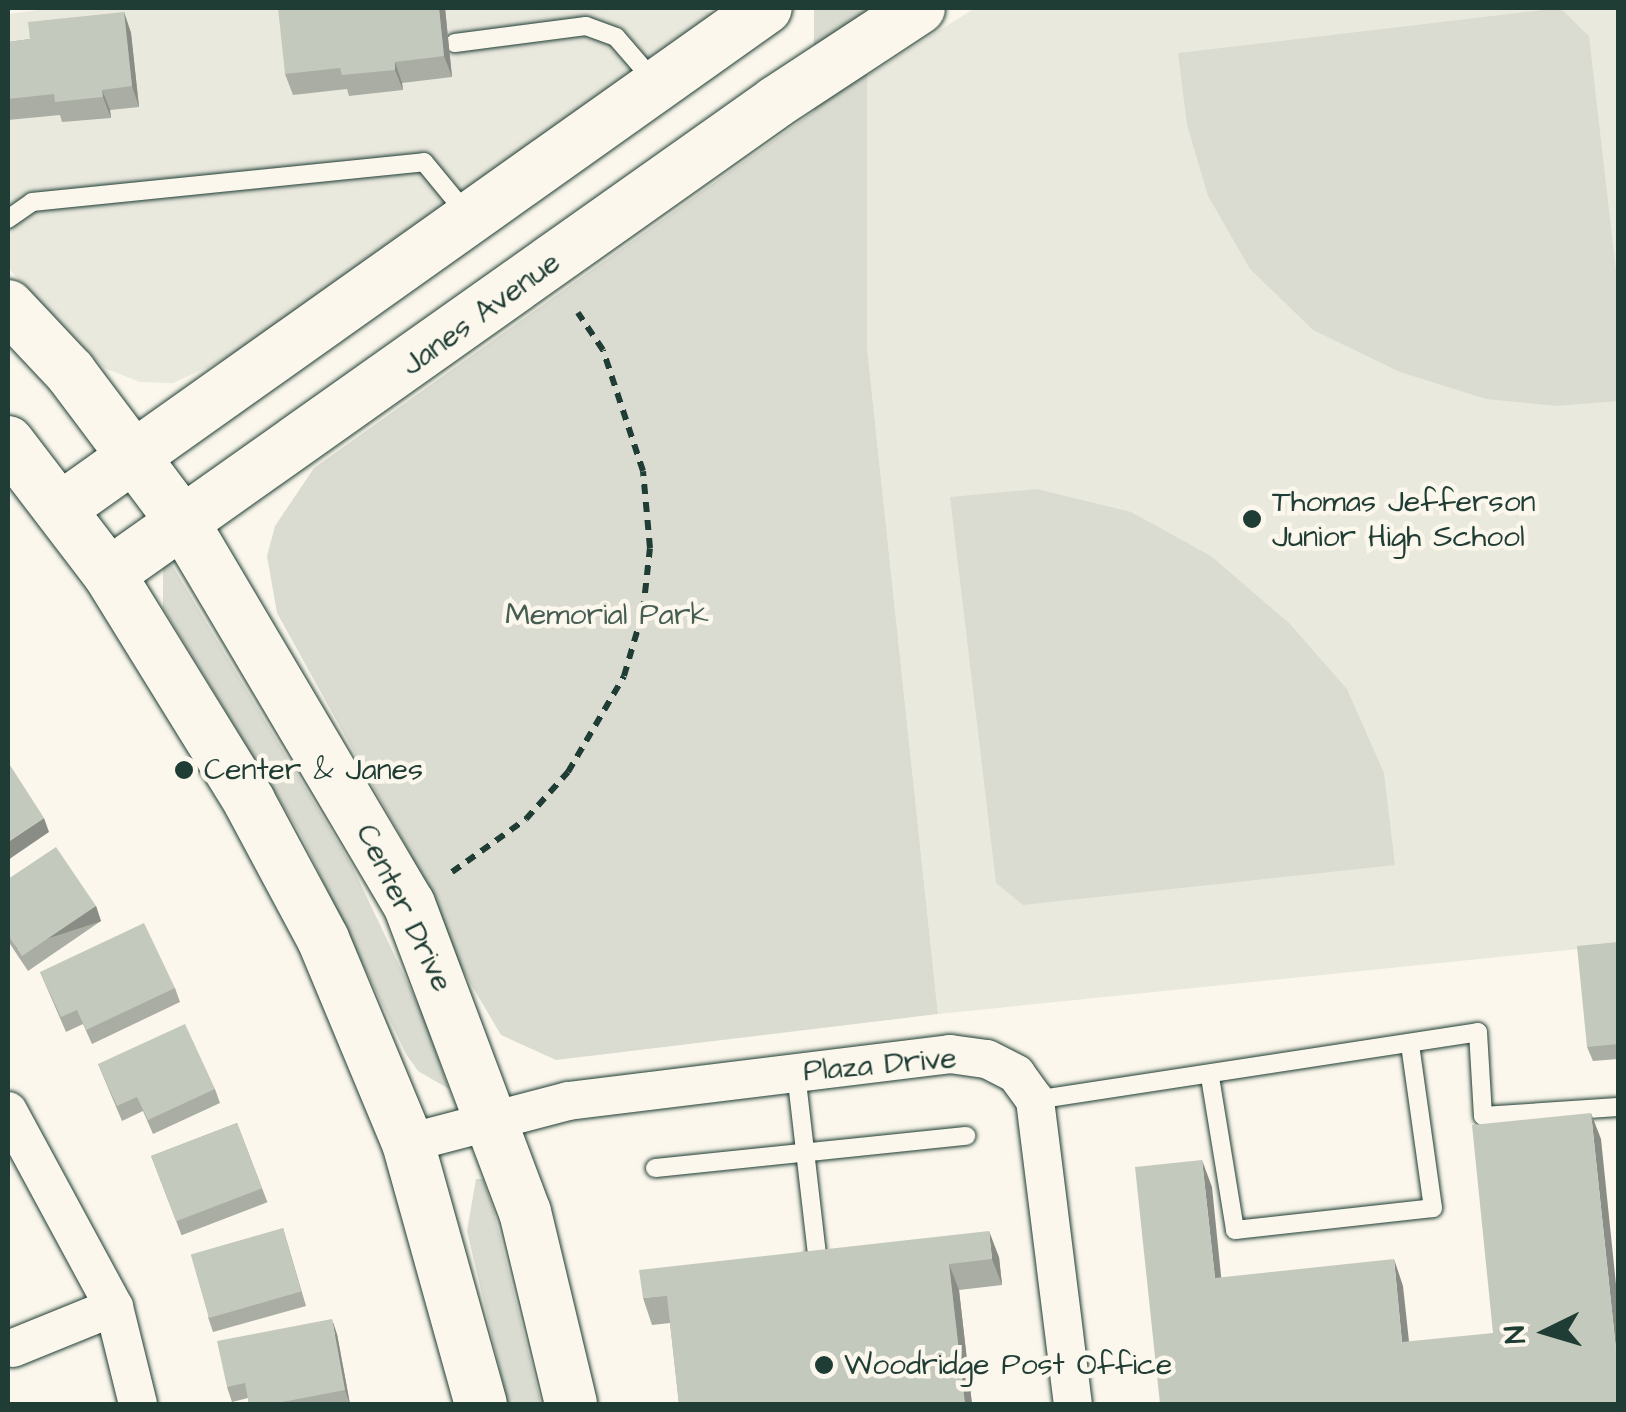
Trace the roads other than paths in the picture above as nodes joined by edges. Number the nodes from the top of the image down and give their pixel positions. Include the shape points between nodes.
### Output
1 (766, 8) edge
2 (919, 8) edge
3 (455, 43) dead end
4 (657, 85) junction
5 (8, 218) edge
6 (471, 218) junction
7 (8, 306) edge
8 (8, 442) edge
9 (134, 458) junction
10 (61, 508) junction
11 (184, 524) junction
12 (109, 574) junction
13 (1410, 1044) junction
14 (796, 1073) junction
15 (1210, 1077) junction
16 (1036, 1100) junction
17 (1618, 1106) edge
18 (8, 1110) edge
19 (493, 1118) junction
20 (966, 1136) dead end
21 (408, 1143) junction
22 (806, 1154) junction
23 (655, 1168) dead end
24 (779, 1265) edge
25 (114, 1307) junction
26 (13, 1348) dead end
27 (138, 1404) edge
28 (481, 1404) edge
29 (571, 1404) edge
30 (1073, 1404) edge

1 - 4 street
2 - 11 street, Janes Avenue via 776,102
3 - 4 lane via 586,26 616,37
4 - 6 street
5 - 6 lane via 32,202 424,162
6 - 9 street
7 - 9 street via 70,372
8 - 10 street
9 - 10 street
9 - 11 street, Center Drive
10 - 12 street
11 - 12 street, Janes Avenue
11 - 19 street, Center Drive via 409,904
12 - 21 street via 300,894 355,1008
13 - 15 lane
13 - 15 lane via 1433,1208 1235,1230
13 - 17 lane via 1478,1032 1482,1116
14 - 16 street, Plaza Drive via 950,1054 988,1059 1016,1074
14 - 19 street, Plaza Drive via 568,1101
14 - 22 lane
15 - 16 lane
16 - 30 street
18 - 25 street
19 - 21 street, Plaza Drive
19 - 29 street, Center Drive via 525,1212
20 - 22 lane
21 - 28 street
22 - 23 lane
22 - 24 lane via 827,1261
25 - 26 street
25 - 27 street

